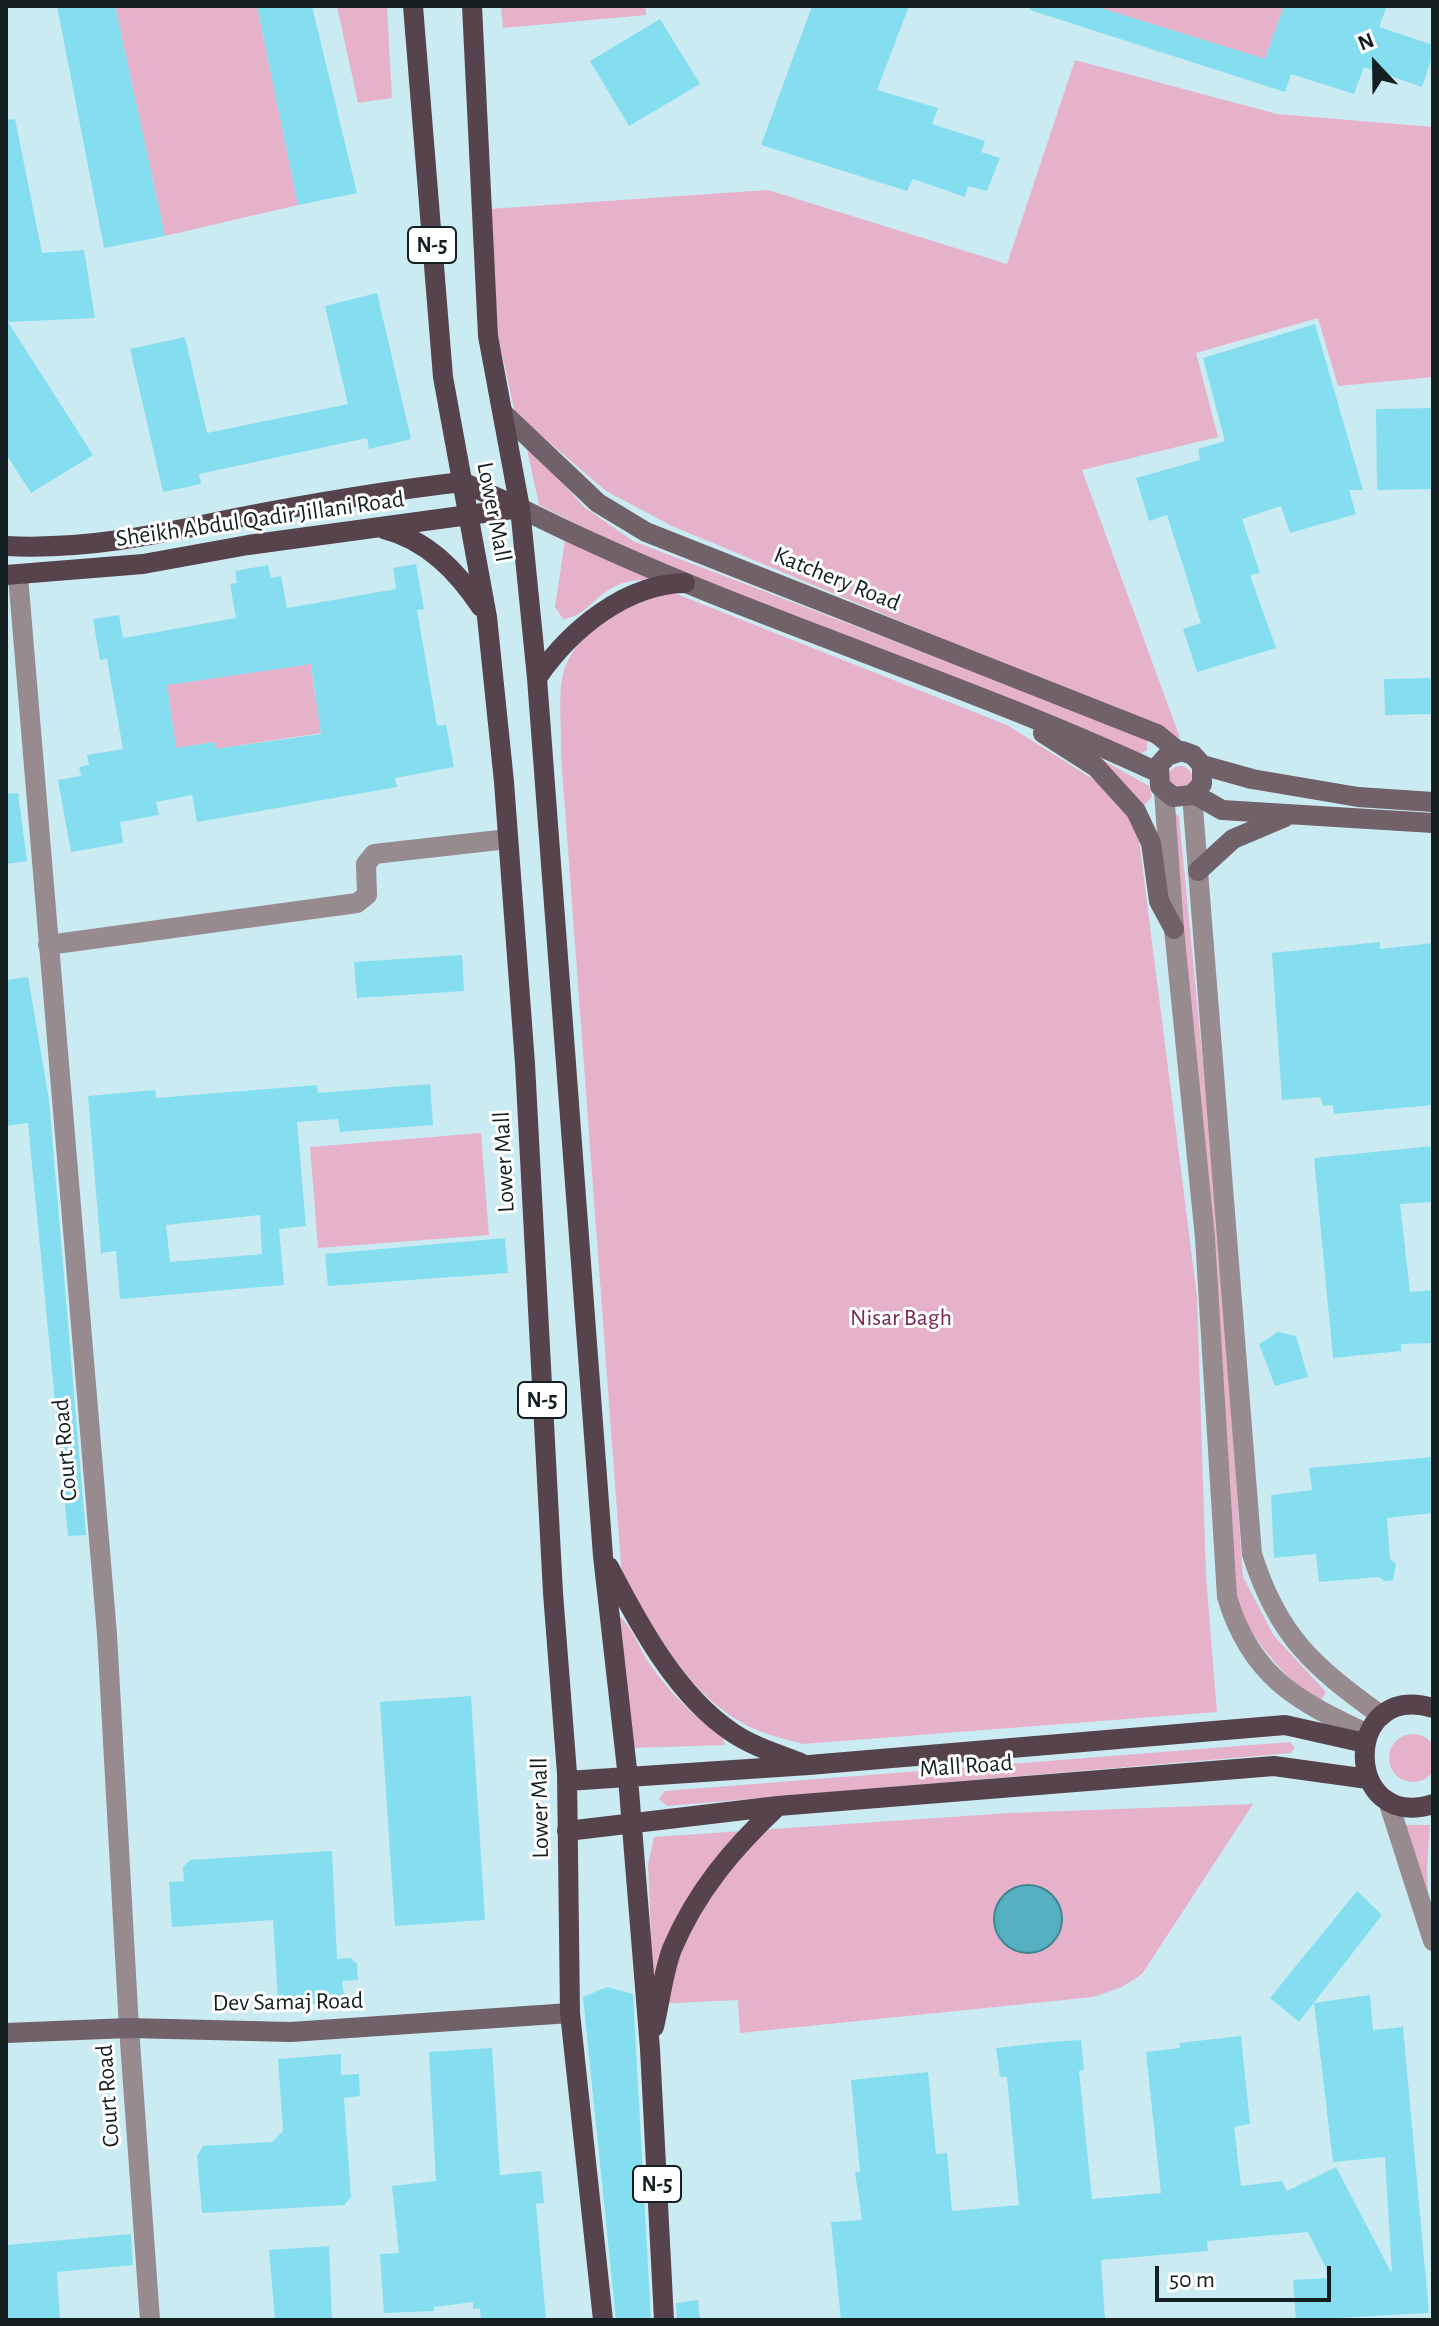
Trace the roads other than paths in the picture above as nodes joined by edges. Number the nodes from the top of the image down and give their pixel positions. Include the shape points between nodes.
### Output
1 (413, 6) edge
2 (472, 6) edge
3 (503, 413) junction
4 (462, 482) junction
5 (520, 508) junction
6 (469, 516) junction
7 (376, 527) junction
8 (6, 546) edge
9 (12, 575) edge
10 (685, 583) junction
11 (487, 617) junction
12 (537, 678) junction
13 (1012, 711) junction
14 (1178, 751) junction
15 (1202, 765) junction
16 (1161, 782) junction
17 (1193, 795) junction
18 (1433, 802) edge
19 (1288, 816) junction
20 (1433, 823) edge
21 (508, 839) junction
22 (1198, 871) junction
23 (1174, 929) junction
24 (48, 945) junction
25 (603, 1556) junction
26 (1433, 1708) edge
27 (1382, 1716) junction
28 (1366, 1739) junction
29 (809, 1765) junction
30 (628, 1778) junction
31 (1368, 1779) junction
32 (567, 1781) junction
33 (1388, 1801) junction
34 (1433, 1804) edge
35 (778, 1806) junction
36 (631, 1824) junction
37 (567, 1831) junction
38 (1433, 1941) edge
39 (570, 2013) junction
40 (129, 2028) junction
41 (6, 2033) edge
42 (650, 2049) junction
43 (150, 2320) edge
44 (603, 2320) edge
45 (664, 2320) edge

1 - 4 main road, Lower Mall / N-5 via 443,377
2 - 3 main road, Lower Mall / N-5 via 488,336
3 - 5 main road, Lower Mall / N-5
3 - 14 main road, Katchery Road via 598,503 646,532 1157,734
4 - 5 main road
4 - 6 main road, Lower Mall / N-5
4 - 8 main road, Sheikh Abdul Qadir Jillani Road via 357,495 139,539 83,546
5 - 6 main road, Sheikh Abdul Qadir Jillani Road
5 - 10 main road
5 - 12 main road, Lower Mall / N-5
6 - 7 main road, Sheikh Abdul Qadir Jillani Road
6 - 11 main road, Lower Mall / N-5
7 - 9 main road, Sheikh Abdul Qadir Jillani Road via 143,564
7 - 11 main road via 413,540 452,568
9 - 24 street, Court Road
10 - 12 main road via 650,587 605,610 578,631
10 - 13 main road
11 - 21 main road, Lower Mall / N-5
12 - 25 main road, Lower Mall / N-5
13 - 16 main road
13 - 23 main road via 1096,767 1128,799 1151,843 1159,901
14 - 15 main road via 1193,755
14 - 16 main road via 1162,760
15 - 17 main road via 1204,778
15 - 18 main road via 1332,793
16 - 17 main road via 1178,798
16 - 23 street
17 - 19 main road via 1222,810
17 - 22 street
19 - 20 main road
19 - 22 main road via 1233,839
21 - 24 street via 374,854 366,864 367,895 357,903
21 - 32 main road, Lower Mall / N-5
22 - 27 street via 1252,1554 1275,1614 1320,1671
23 - 28 street via 1205,1238 1227,1597 1257,1661 1280,1685
24 - 40 street, Court Road via 107,1634
25 - 29 main road via 637,1622 705,1710 745,1740
25 - 30 main road, Lower Mall / N-5
26 - 27 main road via 1405,1705
27 - 28 main road
28 - 29 main road, Mall Road via 1285,1725
28 - 31 main road
29 - 30 main road, Mall Road
30 - 32 main road, Mall Road
30 - 36 main road, Lower Mall / N-5
31 - 33 main road
31 - 35 main road, Mall Road via 1274,1766
32 - 37 main road, Lower Mall / N-5
33 - 34 main road via 1409,1807
33 - 38 street
35 - 36 main road, Mall Road
35 - 42 main road via 741,1840 703,1888 671,1951
36 - 37 main road, Mall Road
36 - 42 main road, Lower Mall / N-5
37 - 39 main road, Lower Mall / N-5
39 - 40 main road, Dev Samaj Road via 291,2032
39 - 44 main road, Lower Mall / N-5
40 - 41 main road, Dev Samaj Road
40 - 43 street, Court Road
42 - 45 main road, Lower Mall / N-5

